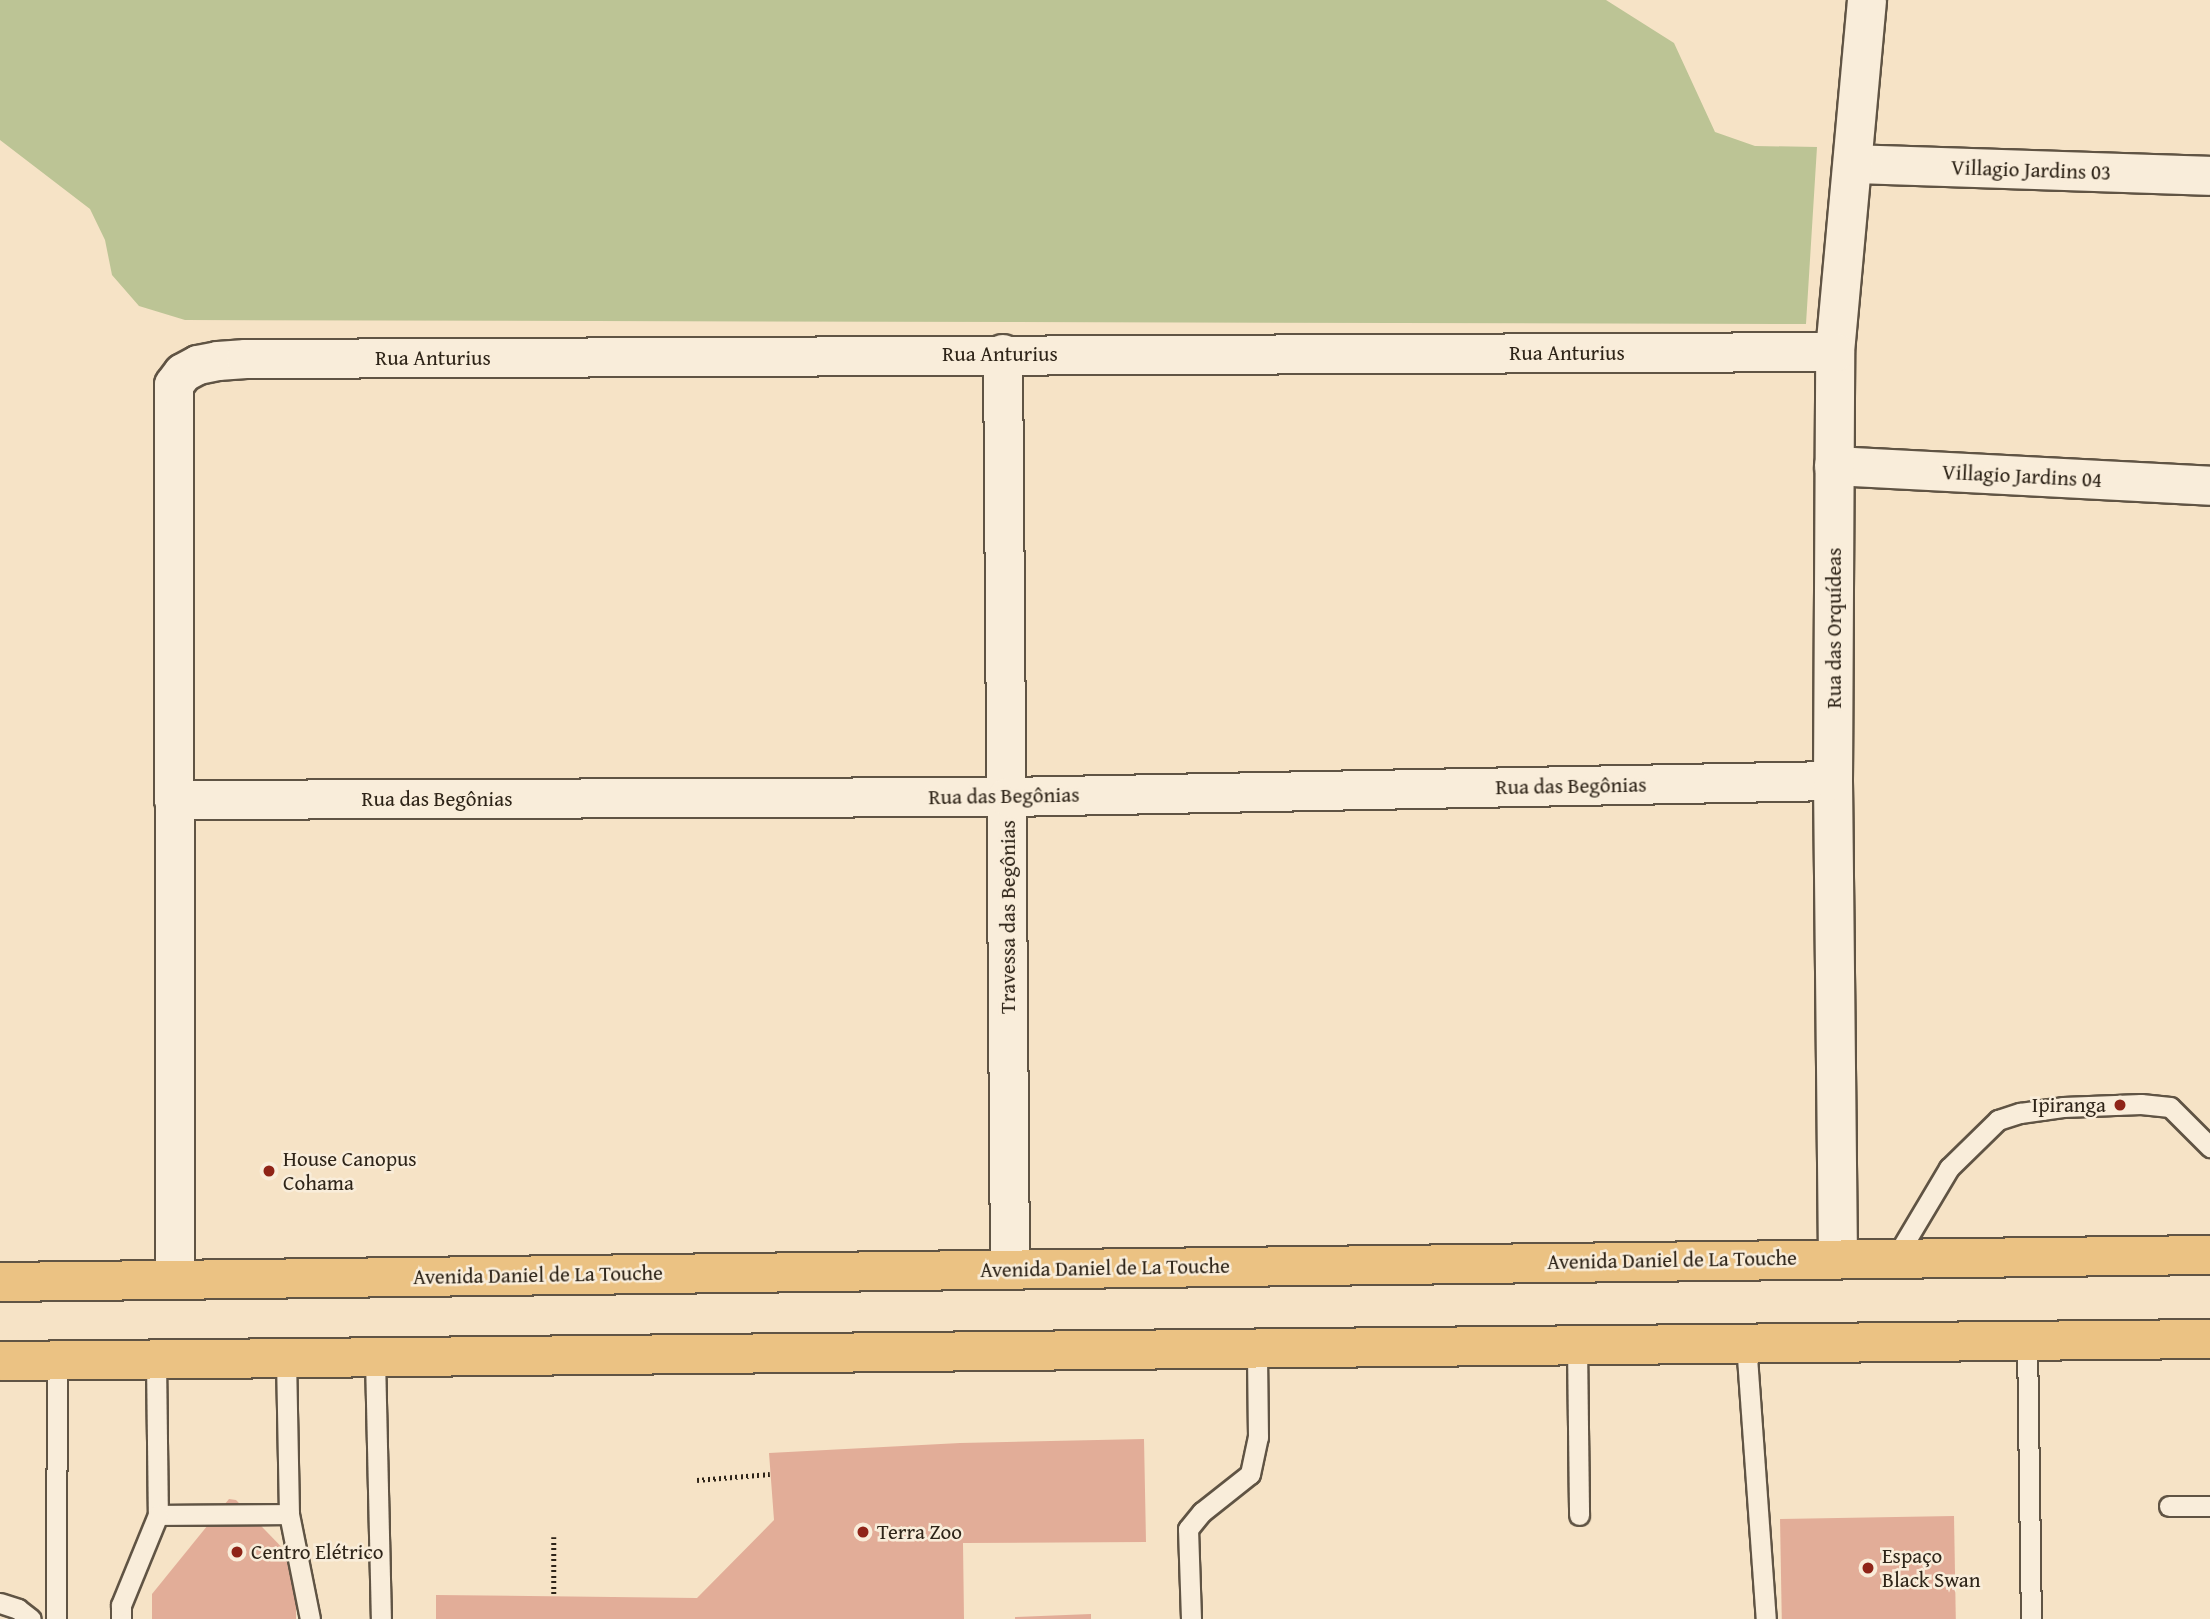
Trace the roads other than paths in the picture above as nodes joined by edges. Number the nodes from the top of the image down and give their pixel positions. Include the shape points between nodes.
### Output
1 (1867, 0) edge
2 (1853, 164) junction
3 (2210, 176) edge
4 (1835, 352) junction
5 (1003, 354) junction
6 (1834, 466) junction
7 (2210, 485) edge
8 (1833, 781) junction
9 (1008, 797) junction
10 (174, 800) junction
11 (2210, 1147) edge
12 (2210, 1255) edge
13 (1896, 1257) junction
14 (1838, 1258) junction
15 (1010, 1270) junction
16 (175, 1280) junction
17 (0, 1282) edge
18 (2027, 1340) junction
19 (2208, 1342) edge
20 (1746, 1343) junction
21 (1577, 1345) junction
22 (1257, 1349) junction
23 (375, 1358) junction
24 (286, 1359) junction
25 (156, 1360) junction
26 (0, 1362) edge
27 (57, 1362) junction
28 (2169, 1506) dead end
29 (2210, 1506) edge
30 (289, 1514) junction
31 (158, 1515) junction
32 (1579, 1515) dead end
33 (0, 1603) edge
34 (31, 1619) edge
35 (57, 1619) edge
36 (121, 1619) edge
37 (310, 1619) edge
38 (381, 1619) edge
39 (1191, 1619) edge
40 (1766, 1619) edge
41 (2031, 1619) edge

1 - 2 street, Rua das Orquídeas
2 - 3 street, Villagio Jardins 03
2 - 4 street, Rua das Orquídeas
4 - 5 street, Rua Anturius
4 - 6 street, Rua das Orquídeas
5 - 9 street, Travessa das Begônias
5 - 10 street, Rua Anturius via 227,360 183,373 174,385
6 - 7 street, Villagio Jardins 04
6 - 8 street, Rua das Orquídeas
8 - 9 street, Rua das Begônias
8 - 14 street, Rua das Orquídeas
9 - 10 street, Rua das Begônias
9 - 15 street, Travessa das Begônias
10 - 16 street
11 - 13 lane via 2169,1107 2063,1107 1998,1120 1949,1168
12 - 13 main road, Avenida Daniel de La Touche
13 - 14 main road, Avenida Daniel de La Touche
14 - 15 main road, Avenida Daniel de La Touche
15 - 16 main road, Avenida Daniel de La Touche
16 - 17 main road, Avenida Daniel de La Touche
18 - 19 main road
18 - 20 main road
18 - 41 lane
20 - 21 main road
20 - 40 lane
21 - 22 main road
21 - 32 lane
22 - 23 main road
22 - 39 lane via 1258,1437 1250,1474 1188,1529
23 - 24 main road
23 - 38 lane
24 - 25 main road
24 - 30 lane
25 - 27 main road
25 - 31 lane
26 - 27 main road
27 - 35 lane
28 - 29 lane
30 - 31 lane
30 - 37 lane
31 - 36 lane via 121,1605
33 - 34 lane

